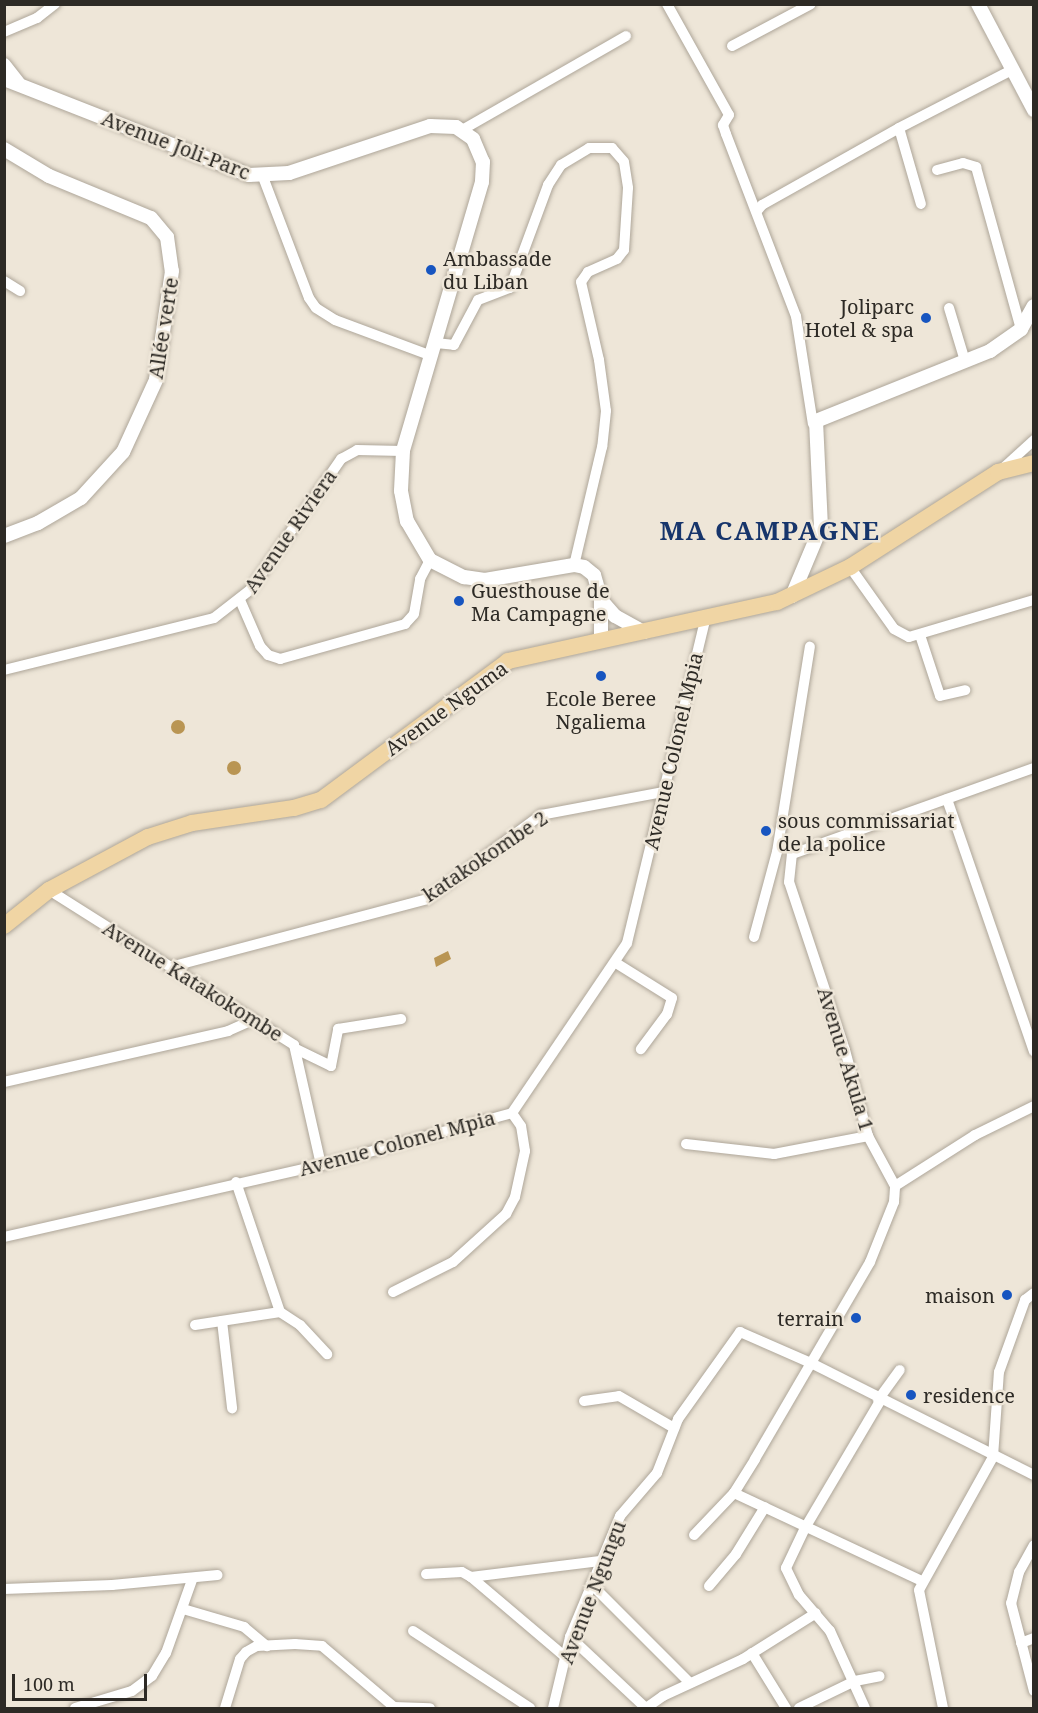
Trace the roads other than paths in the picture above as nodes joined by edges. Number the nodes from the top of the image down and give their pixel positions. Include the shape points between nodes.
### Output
1 (55, 4) edge
2 (667, 4) edge
3 (811, 4) edge
4 (978, 4) edge
5 (4, 32) edge
6 (626, 36) dead end
7 (732, 46) dead end
8 (4, 65) edge
9 (1014, 69) junction
10 (11, 81) edge
11 (1034, 110) edge
12 (899, 128) junction
13 (462, 130) junction
14 (4, 149) edge
15 (937, 170) dead end
16 (263, 177) junction
17 (921, 204) dead end
18 (758, 216) junction
19 (4, 281) edge
20 (20, 291) dead end
21 (1034, 306) edge
22 (949, 308) dead end
23 (1021, 329) junction
24 (434, 350) junction
25 (964, 361) junction
26 (813, 423) junction
27 (1034, 440) edge
28 (403, 452) junction
29 (1034, 463) edge
30 (998, 472) junction
31 (4, 536) edge
32 (430, 560) junction
33 (574, 565) junction
34 (850, 567) junction
35 (792, 596) junction
36 (240, 600) junction
37 (601, 600) junction
38 (1034, 600) edge
39 (705, 620) junction
40 (644, 632) junction
41 (920, 635) junction
42 (601, 641) junction
43 (810, 646) dead end
44 (4, 670) edge
45 (965, 690) dead end
46 (1034, 768) edge
47 (663, 792) junction
48 (947, 799) junction
49 (777, 852) junction
50 (792, 854) junction
51 (49, 890) junction
52 (4, 926) edge
53 (754, 937) dead end
54 (616, 963) junction
55 (170, 967) junction
56 (401, 1019) dead end
57 (253, 1020) junction
58 (641, 1049) dead end
59 (296, 1050) junction
60 (1034, 1051) edge
61 (4, 1082) edge
62 (1034, 1106) edge
63 (512, 1113) junction
64 (868, 1136) junction
65 (686, 1144) dead end
66 (321, 1165) junction
67 (236, 1182) junction
68 (896, 1186) junction
69 (4, 1237) edge
70 (393, 1292) dead end
71 (1034, 1293) edge
72 (280, 1312) junction
73 (222, 1321) junction
74 (195, 1325) dead end
75 (327, 1354) dead end
76 (811, 1363) junction
77 (900, 1370) dead end
78 (879, 1400) junction
79 (584, 1401) dead end
80 (232, 1408) dead end
81 (675, 1428) junction
82 (993, 1457) junction
83 (1034, 1475) edge
84 (734, 1493) junction
85 (765, 1508) junction
86 (805, 1528) junction
87 (694, 1535) dead end
88 (1034, 1545) edge
89 (600, 1561) junction
90 (426, 1574) dead end
91 (219, 1575) dead end
92 (471, 1577) junction
93 (192, 1580) junction
94 (922, 1581) junction
95 (591, 1584) junction
96 (709, 1586) dead end
97 (4, 1589) edge
98 (183, 1609) junction
99 (816, 1613) junction
100 (413, 1631) dead end
101 (570, 1637) junction
102 (1034, 1638) edge
103 (1021, 1643) junction
104 (267, 1646) junction
105 (752, 1653) junction
106 (564, 1656) junction
107 (880, 1676) dead end
108 (855, 1681) junction
109 (690, 1683) junction
110 (1034, 1691) edge
111 (75, 1708) edge
112 (225, 1708) edge
113 (394, 1708) edge
114 (430, 1708) edge
115 (530, 1708) edge
116 (553, 1708) edge
117 (646, 1708) edge
118 (786, 1708) edge
119 (799, 1708) edge
120 (865, 1708) edge
121 (943, 1708) edge

1 - 5 street via 37,18
2 - 18 street via 729,114 723,124
3 - 7 street
4 - 9 street
6 - 13 street
8 - 10 street
9 - 11 street
9 - 12 street
10 - 16 street, Avenue Joli-Parc via 234,171
12 - 17 street
12 - 18 street via 762,205
13 - 16 street, Avenue Joli-Parc via 424,127 289,173
13 - 24 street via 480,153 482,182
14 - 31 street, Allée verte via 49,176 151,218 167,237 172,271 156,380 123,452 81,498 38,524
15 - 23 street via 963,163 976,167
16 - 24 street via 316,308 335,320
18 - 26 street via 796,316
19 - 20 street
21 - 23 street
22 - 25 street
23 - 25 street via 1001,344
24 - 28 street
24 - 33 street via 453,345 478,300 510,288 548,186 561,165 589,148 612,148 624,162 628,188 624,250 617,259 588,272 580,287 599,360 606,411 602,447
25 - 26 street
26 - 35 street via 821,527
27 - 30 street
28 - 32 street via 403,507 412,533
28 - 36 street, Avenue Riviera via 357,450 341,459
29 - 30 main road, Avenue Nguma
30 - 34 main road, Avenue Nguma
32 - 33 street via 457,575 485,580
32 - 36 street via 420,579 414,614 405,624 280,659 268,655 260,646
33 - 37 street via 594,574
34 - 35 main road, Avenue Nguma
34 - 41 street via 901,635
35 - 39 main road, Avenue Nguma via 757,609
36 - 44 street, Avenue Riviera via 202,623
37 - 40 street via 621,621
37 - 42 street
38 - 41 street
39 - 40 main road, Avenue Nguma
39 - 47 street, Avenue Colonel Mpia
40 - 42 main road, Avenue Nguma
41 - 45 street via 940,696
42 - 51 main road, Avenue Nguma via 500,665 321,800 166,831
43 - 49 street
46 - 48 street
47 - 54 street, Avenue Colonel Mpia via 635,920
47 - 55 street, katakokombe 2 via 541,816 427,899
48 - 50 street
48 - 60 street
49 - 50 street
49 - 53 street
50 - 64 street, Avenue Akula 1 via 789,882 845,1050
51 - 52 main road, Avenue Nguma
51 - 55 street, Avenue Katakokombe
54 - 58 street via 672,998 667,1014
54 - 63 street, Avenue Colonel Mpia
55 - 57 street, Avenue Katakokombe
56 - 59 street via 338,1029 331,1066
57 - 59 street, Avenue Katakokombe via 290,1041
57 - 61 street via 228,1030
59 - 66 street, Avenue Katakokombe
62 - 68 street via 975,1135
63 - 66 street, Avenue Colonel Mpia
63 - 70 street via 521,1126 525,1151 515,1197 506,1214 453,1262
64 - 65 street via 774,1154
64 - 68 street, Avenue Akula 1
66 - 67 street, Avenue Colonel Mpia
67 - 69 street, Avenue Colonel Mpia
67 - 72 street
68 - 76 street via 888,1220 870,1262
71 - 82 street via 1026,1300 999,1372
72 - 73 street
72 - 75 street via 300,1325
73 - 74 street
73 - 80 street
76 - 78 street
76 - 81 street, Avenue Ngungu via 740,1332
76 - 84 street
77 - 78 street
78 - 82 street
78 - 86 street
79 - 81 street via 619,1396
81 - 89 street, Avenue Ngungu via 660,1467 620,1516
82 - 83 street
82 - 94 street
84 - 85 street
84 - 87 street
85 - 86 street
85 - 96 street via 736,1554
86 - 94 street
86 - 99 street via 786,1572 799,1595
88 - 103 street via 1012,1592 1012,1611
89 - 92 street
89 - 95 street, Avenue Ngungu
90 - 92 street via 462,1572
91 - 93 street
92 - 106 street
93 - 97 street
93 - 98 street
94 - 121 street via 919,1596
95 - 101 street, Avenue Ngungu
95 - 109 street
98 - 104 street via 244,1627
98 - 111 street via 166,1653 152,1676 132,1691
99 - 105 street
99 - 108 street via 830,1631
100 - 115 street
101 - 106 street, Avenue Ngungu
101 - 117 street
102 - 103 street
103 - 110 street
104 - 112 street via 257,1646 240,1659
104 - 113 street via 322,1647
105 - 109 street
105 - 118 street
106 - 116 street, Avenue Ngungu
107 - 108 street
108 - 119 street
108 - 120 street
109 - 117 street
113 - 114 street

